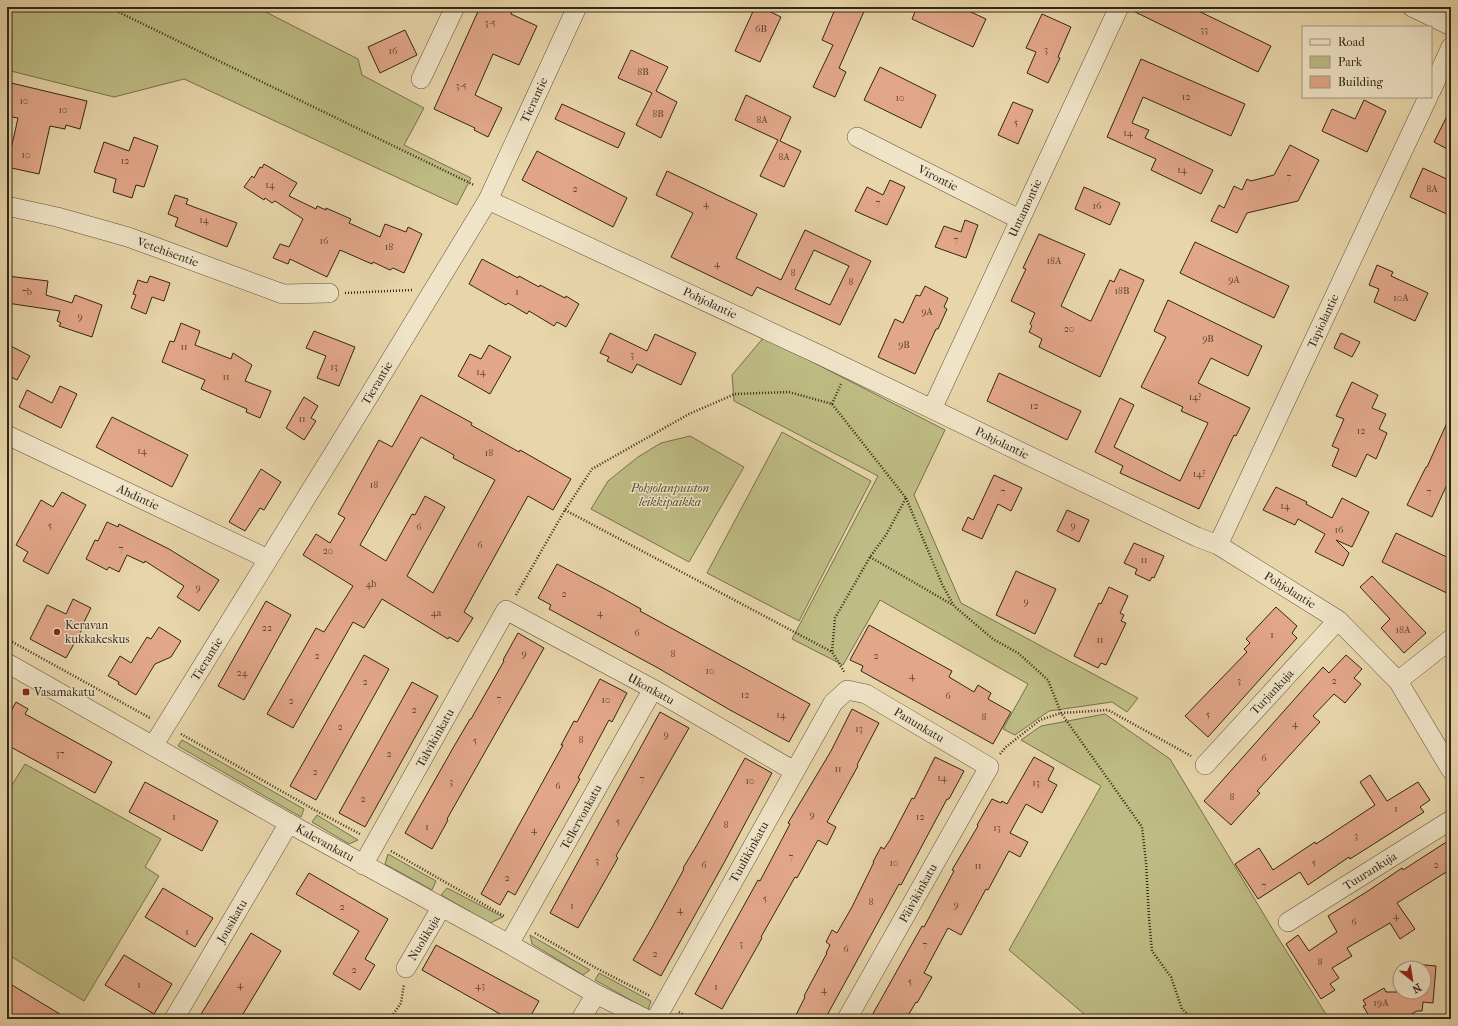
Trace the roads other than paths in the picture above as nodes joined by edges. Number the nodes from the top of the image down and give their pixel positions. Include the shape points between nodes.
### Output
1 (455, 7) edge
2 (577, 7) edge
3 (1119, 7) edge
4 (1412, 7) edge
5 (1451, 26) edge
6 (1451, 48) edge
7 (421, 79) dead end
8 (1432, 89) edge
9 (1428, 98) edge
10 (857, 137) dead end
11 (488, 200) junction
12 (7, 206) edge
13 (1020, 219) junction
14 (329, 293) road end
15 (932, 409) junction
16 (7, 435) edge
17 (1218, 545) junction
18 (268, 559) junction
19 (506, 610) joint
20 (1338, 620) junction
21 (1451, 639) edge
22 (7, 663) edge
23 (1398, 680) junction
24 (653, 689) junction
25 (847, 690) joint
26 (153, 746) junction
27 (1205, 765) road end
28 (989, 767) joint
29 (1451, 770) edge
30 (794, 771) junction
31 (1451, 820) edge
32 (289, 823) junction
33 (363, 865) junction
34 (441, 908) junction
35 (1288, 922) dead end
36 (509, 944) junction
37 (406, 968) road end
38 (596, 994) junction
39 (660, 1011) edge
40 (174, 1019) edge
41 (581, 1019) edge
42 (646, 1019) edge
43 (847, 1019) edge

1 - 7 street
2 - 11 street, Tierantie
3 - 13 street, Untamontie
4 - 5 street
6 - 8 street
9 - 17 street, Tapiolantie
10 - 13 street, Virontie
11 - 15 street, Pohjolantie
11 - 18 street, Tierantie
12 - 14 street, Vetehisentie via 128,237 283,294
13 - 15 street, Untamontie
15 - 17 street, Pohjolantie
16 - 18 street, Ahdintie
17 - 20 street, Pohjolantie
18 - 26 street, Tierantie
19 - 24 street, Ukonkatu
19 - 33 street, Talvikinkatu
20 - 23 street, Pohjolantie
20 - 27 street, Turjankuja
21 - 23 street
22 - 26 street, Kalevankatu
23 - 29 street, Pohjolantie
24 - 30 street, Ukonkatu
24 - 36 street, Tellervonkatu
25 - 28 street, Panunkatu via 866,694
25 - 30 street, Tuulikinkatu via 833,703
26 - 32 street, Kalevankatu
28 - 43 street, Päivikinkatu
30 - 39 street, Tuulikinkatu
31 - 35 street, Tuurankuja
32 - 33 street, Kalevankatu
32 - 40 street, Jousikatu
33 - 34 street, Kalevankatu
34 - 36 street, Kalevankatu
34 - 37 street, Nuolikuja
36 - 38 street, Kalevankatu
38 - 41 street
38 - 42 street, Kalevankatu

